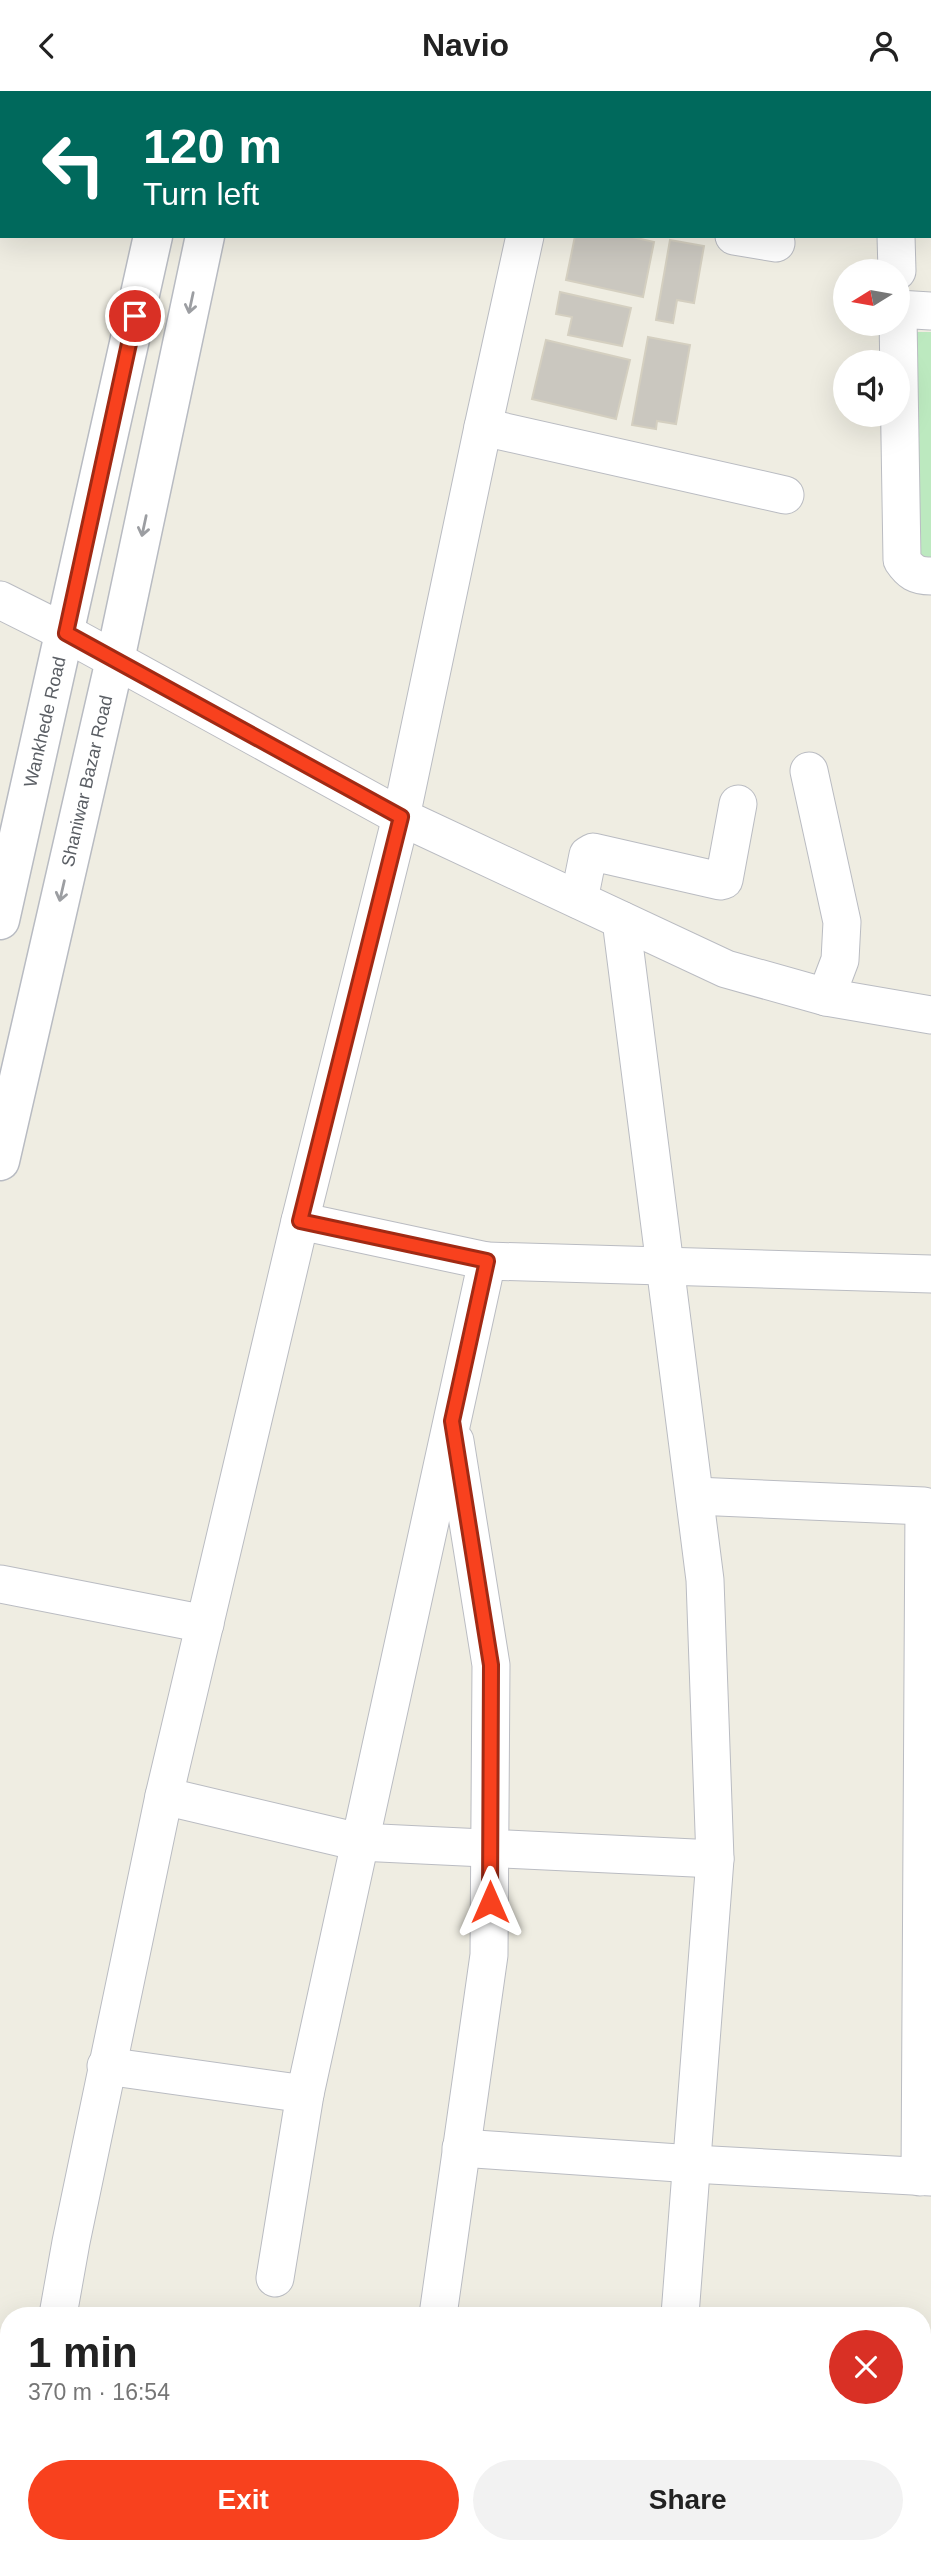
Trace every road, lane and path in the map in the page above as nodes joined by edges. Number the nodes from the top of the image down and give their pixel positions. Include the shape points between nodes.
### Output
1 (153, 238) edge
2 (205, 238) edge
3 (526, 238) edge
4 (746, 238) edge
5 (896, 238) edge
6 (776, 243) dead end
7 (897, 259) edge
8 (910, 310) edge
9 (931, 311) edge
10 (898, 336) edge
11 (483, 427) junction
12 (785, 495) dead end
13 (931, 576) edge
14 (0, 600) edge
15 (66, 633) junction
16 (115, 660) junction
17 (809, 771) dead end
18 (738, 804) dead end
19 (401, 817) junction
20 (579, 900) junction
21 (0, 920) edge
22 (621, 921) junction
23 (826, 997) junction
24 (931, 1015) edge
25 (0, 1161) edge
26 (300, 1221) junction
27 (487, 1261) junction
28 (666, 1265) junction
29 (931, 1274) edge
30 (452, 1421) junction
31 (695, 1496) junction
32 (927, 1506) edge
33 (0, 1584) edge
34 (205, 1624) junction
35 (164, 1796) junction
36 (359, 1842) junction
37 (490, 1849) junction
38 (715, 1859) junction
39 (106, 2066) junction
40 (305, 2094) junction
41 (461, 2148) junction
42 (693, 2164) junction
43 (926, 2177) edge
44 (275, 2277) dead end
45 (60, 2307) edge
46 (439, 2307) edge
47 (681, 2307) edge

1 - 15 main road, Wankhede Road
2 -> 16 main road, Shaniwar Bazar Road
3 - 11 street
4 - 6 street
5 - 7 street
8 - 9 street
10 - 13 street via 902,559 909,571
11 - 12 street
11 - 19 street
14 - 15 street
15 - 16 street
15 - 21 main road, Wankhede Road
16 - 19 street
16 -> 25 main road, Shaniwar Bazar Road
17 - 23 street via 842,922 840,960
18 - 20 street via 724,880 593,852 588,855
19 - 20 street
19 - 26 street
20 - 22 street
22 - 23 street via 726,969
22 - 28 street
23 - 24 street
26 - 27 street
26 - 34 street
27 - 28 street
27 - 30 street
28 - 29 street
28 - 31 street
30 - 36 street
30 - 37 street via 491,1665
31 - 32 street
31 - 38 street via 705,1580
32 - 43 street
33 - 34 street
34 - 35 street
35 - 36 street
35 - 39 street
36 - 37 street
36 - 40 street
37 - 38 street
37 - 41 street via 489,1955
38 - 42 street
39 - 40 street
39 - 45 street
40 - 44 street
41 - 42 street
41 - 46 street
42 - 43 street
42 - 47 street

